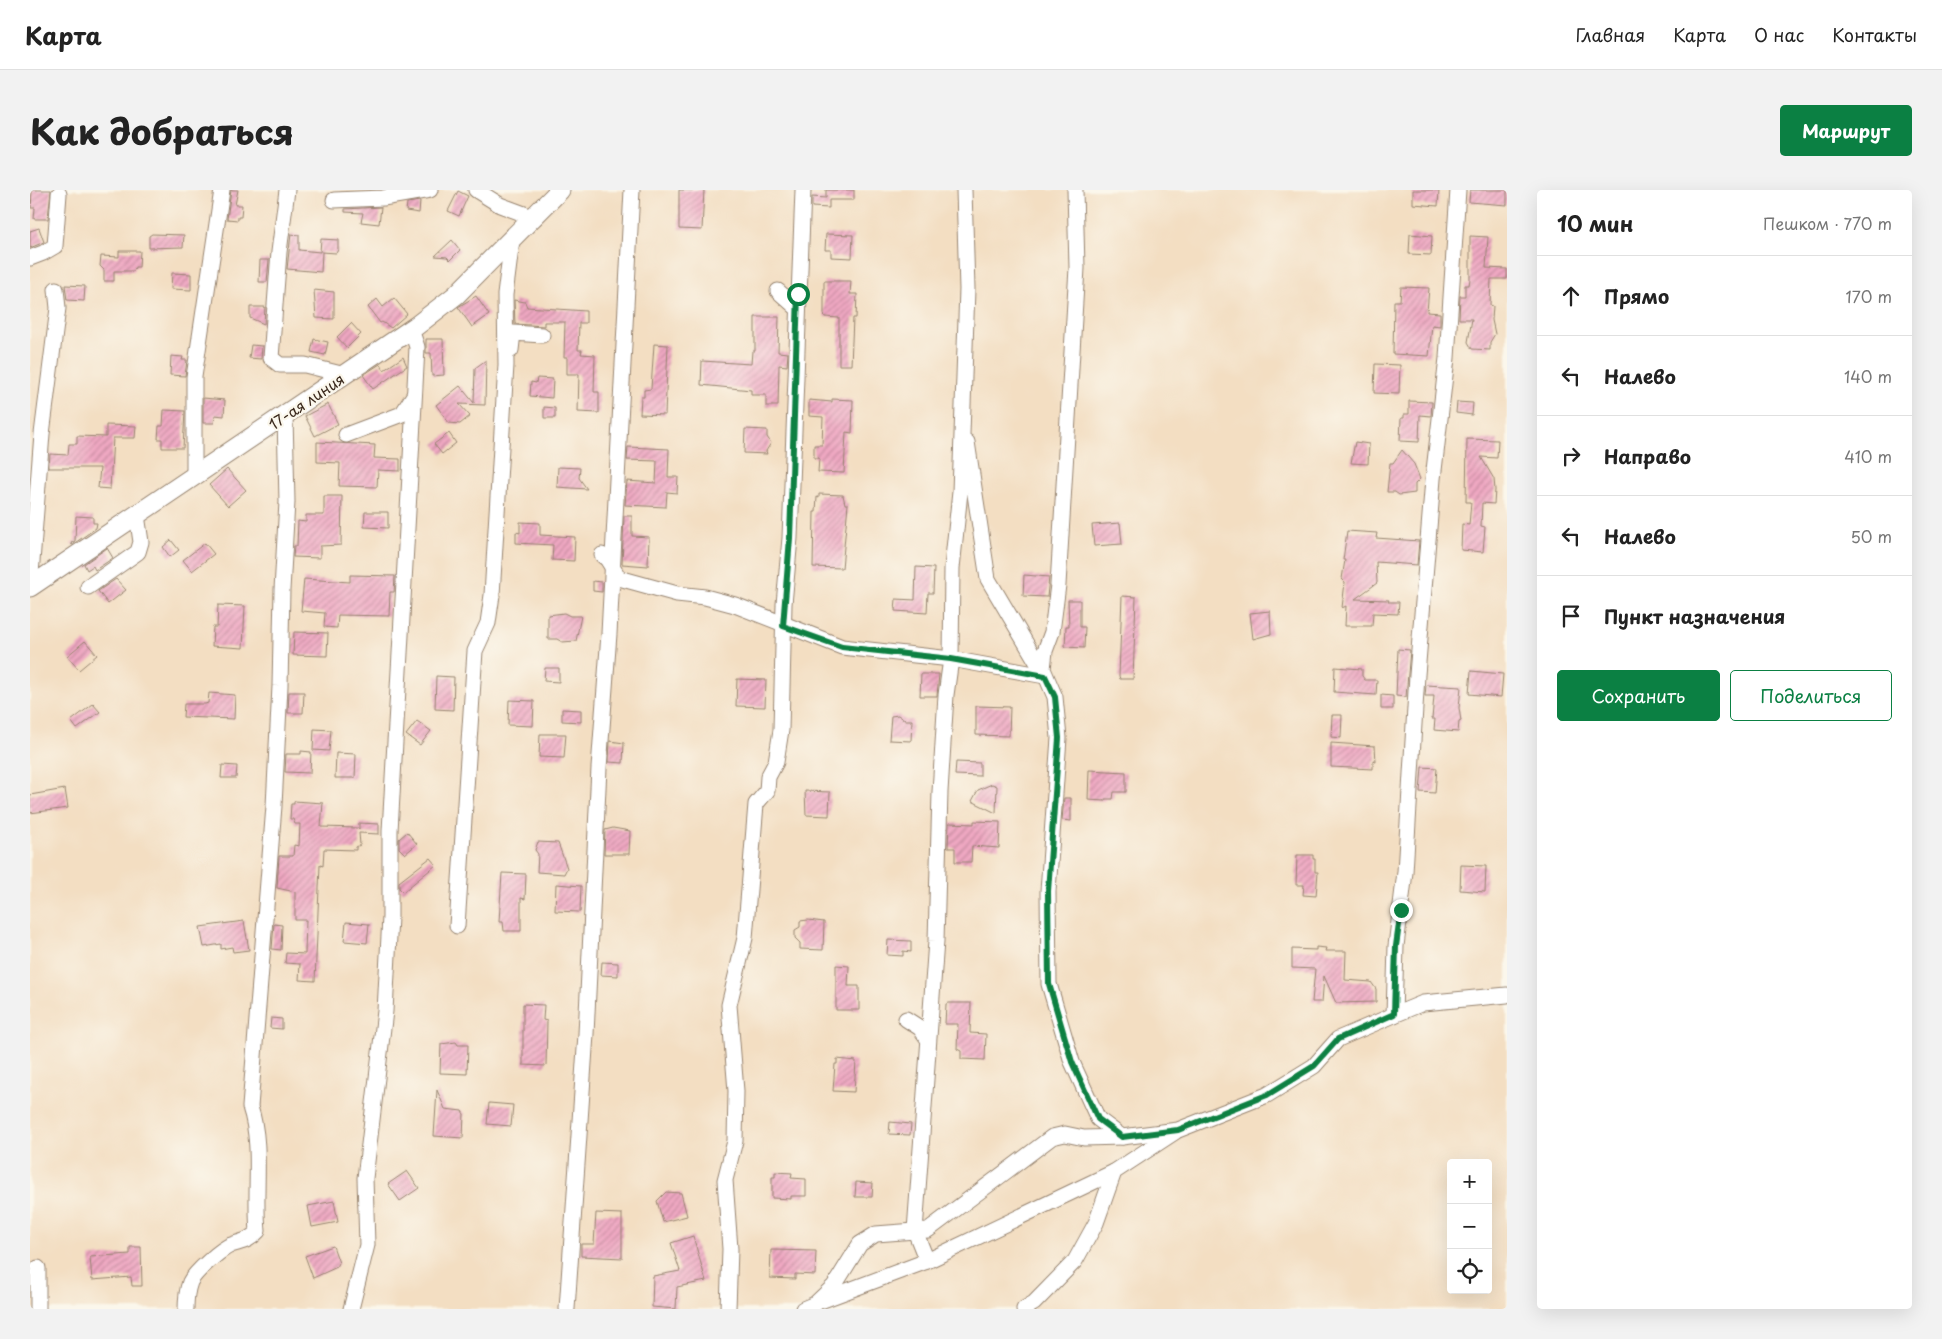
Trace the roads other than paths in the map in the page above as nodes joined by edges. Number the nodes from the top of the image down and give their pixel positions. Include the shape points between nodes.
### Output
1 (222, 190) edge
2 (287, 190) edge
3 (430, 190) edge
4 (476, 190) edge
5 (560, 190) edge
6 (632, 190) edge
7 (803, 190) edge
8 (964, 190) edge
9 (1075, 190) edge
10 (1458, 190) edge
11 (59, 194) dead end
12 (334, 200) dead end
13 (535, 218) junction
14 (512, 240) junction
15 (30, 258) edge
16 (56, 289) dead end
17 (778, 291) dead end
18 (798, 309) junction
19 (411, 329) junction
20 (542, 335) dead end
21 (506, 365) junction
22 (345, 375) junction
23 (415, 394) junction
24 (285, 416) junction
25 (386, 421) junction
26 (963, 421) junction
27 (346, 435) dead end
28 (411, 448) junction
29 (194, 477) junction
30 (137, 515) junction
31 (602, 555) dead end
32 (612, 570) junction
33 (30, 587) edge
34 (88, 587) dead end
35 (783, 626) junction
36 (951, 659) junction
37 (1045, 676) junction
38 (457, 926) dead end
39 (1507, 995) edge
40 (1394, 1014) junction
41 (906, 1019) dead end
42 (928, 1039) junction
43 (1178, 1130) junction
44 (1122, 1137) junction
45 (1114, 1172) junction
46 (915, 1231) junction
47 (927, 1261) junction
48 (38, 1268) dead end
49 (809, 1306) edge
50 (38, 1309) edge
51 (186, 1309) edge
52 (350, 1309) edge
53 (568, 1309) edge
54 (728, 1309) edge
55 (1024, 1309) edge

1 - 29 street via 194,377
2 - 22 street via 271,358 280,365 305,365
3 - 12 street via 383,198
4 - 13 street via 500,205
5 - 13 street, 17-ая линия
6 - 32 street
7 - 18 street
8 - 26 street via 967,289
9 - 37 street via 1077,268 1058,585 1052,632 1045,651
10 - 40 street via 1447,358 1421,628 1405,872 1396,946
11 - 15 street via 55,246
13 - 14 street, 17-ая линия
14 - 19 street, 17-ая линия via 456,295
14 - 21 street via 505,295
16 - 33 street, 17-ая линия via 58,308 42,434
17 - 18 street
18 - 35 street via 790,538
19 - 22 street, 17-ая линия
19 - 23 street via 417,347
20 - 21 street via 513,333
21 - 38 street via 492,595 488,624 475,651
22 - 24 street, 17-ая линия
23 - 25 street via 402,414
23 - 28 street
24 - 29 street, 17-ая линия
24 - 51 street via 287,502 274,806 250,1107 257,1144 258,1231 250,1239 230,1245 200,1270 190,1281
25 - 27 street
25 - 28 street via 400,428
26 - 36 street via 952,568
26 - 37 street via 973,466 988,579
28 - 52 street via 390,831 385,1011 365,1178 367,1245
29 - 30 street, 17-ая линия
30 - 33 street, 17-ая линия
30 - 34 street via 141,542 138,552
31 - 32 street
32 - 35 street via 619,578 639,585 735,605
32 - 53 street
35 - 36 street via 842,647
35 - 54 street via 781,730 776,762 766,791 756,804 745,938 729,1006 736,1091 735,1141 725,1180 730,1249
36 - 37 street
36 - 42 street via 940,792 936,941
37 - 44 street via 1055,697 1059,738 1048,891 1049,984 1072,1062 1098,1119
39 - 40 street via 1430,1002
40 - 43 street via 1338,1039 1314,1066 1267,1095
41 - 42 street via 920,1028
42 - 46 street
43 - 44 street
43 - 45 street
44 - 46 street via 1084,1138 1065,1134 1052,1137 942,1221 928,1230
45 - 47 street
45 - 55 street via 1096,1222 1075,1261
46 - 47 street
46 - 49 street via 876,1234 860,1244 834,1286
47 - 49 street
48 - 50 street

